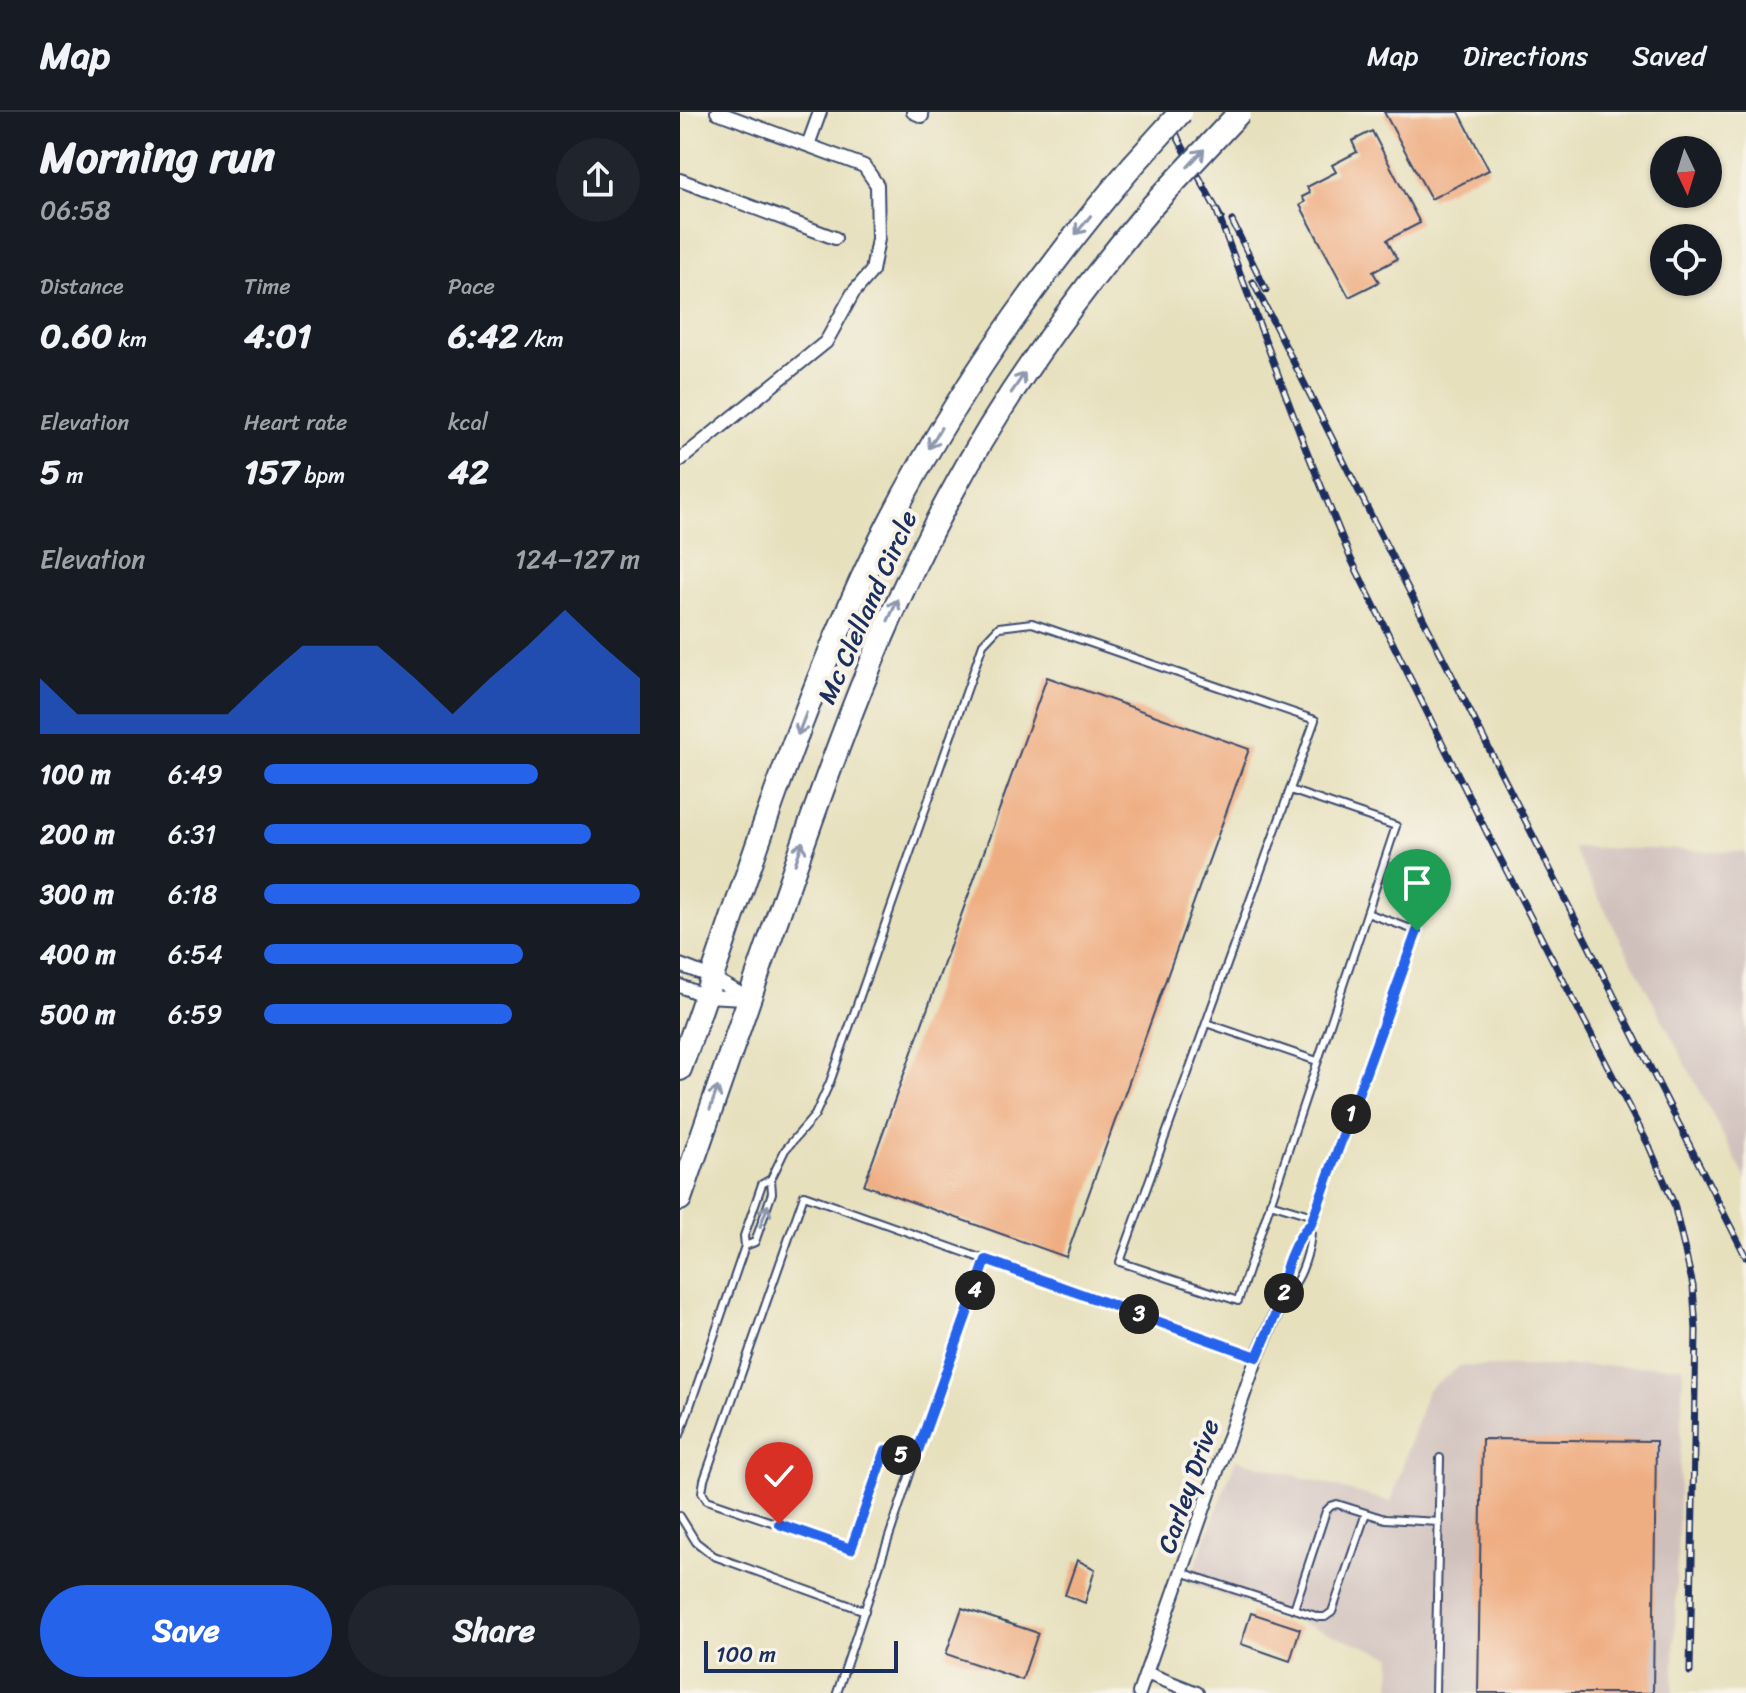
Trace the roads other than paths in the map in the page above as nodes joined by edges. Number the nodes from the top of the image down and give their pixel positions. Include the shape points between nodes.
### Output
1 (717, 112) edge
2 (820, 112) edge
3 (1181, 112) edge
4 (1240, 112) edge
5 (808, 145) junction
6 (680, 180) edge
7 (835, 238) dead end
8 (680, 460) edge
9 (1290, 790) junction
10 (1367, 913) junction
11 (680, 965) edge
12 (680, 986) edge
13 (708, 987) junction
14 (748, 998) junction
15 (1206, 1023) junction
16 (1317, 1061) junction
17 (680, 1069) edge
18 (771, 1179) junction
19 (680, 1199) edge
20 (1270, 1203) junction
21 (1312, 1220) junction
22 (745, 1246) junction
23 (986, 1260) junction
24 (1284, 1295) junction
25 (1257, 1357) junction
26 (680, 1435) edge
27 (1440, 1458) dead end
28 (915, 1459) junction
29 (1366, 1513) junction
30 (680, 1516) edge
31 (1439, 1522) junction
32 (1181, 1572) junction
33 (1294, 1609) junction
34 (865, 1611) junction
35 (1146, 1673) junction
36 (837, 1693) edge
37 (1139, 1693) edge
38 (1197, 1693) edge
39 (1435, 1693) edge

1 - 5 street
2 - 5 street
3 -> 13 highway, Mc Clelland Circle, bridge via 1058,255 998,338 896,510 818,681
14 -> 4 highway, Mc Clelland Circle, bridge via 860,685 970,459 1079,296 1153,205
5 - 8 street via 864,166 877,185 878,239 872,271 826,342
6 - 7 street
9 - 10 lane via 1396,826
9 - 15 lane
9 - 18 lane via 1315,720 1032,623 999,627 983,644 830,1082 815,1115 785,1150
10 - 16 lane
10 - 21 lane via 1417,931
11 - 13 street
12 - 13 street
13 - 14 street
13 - 14 street
13 - 17 highway, Mc Clelland Circle
19 -> 14 highway, Mc Clelland Circle
15 - 16 lane
15 - 20 lane via 1120,1262 1238,1301
16 - 20 lane
18 - 22 lane via 762,1184
22 -> 18 lane via 755,1242 772,1193
20 - 21 lane
21 - 24 lane via 1300,1233 1282,1284
21 - 24 lane via 1303,1264 1293,1289
22 - 26 lane
23 - 25 lane
23 - 28 lane
23 - 28 lane via 804,1195 702,1492 707,1500 851,1549 886,1450
24 - 25 street, Carley Drive
25 - 32 street, Carley Drive
27 - 31 lane
28 - 34 lane
29 - 31 lane via 1400,1522
29 - 33 lane via 1332,1612 1319,1617
29 - 33 lane via 1337,1504 1326,1511
30 - 34 lane via 696,1542 714,1556
31 - 39 lane
32 - 33 lane
32 - 35 street, Carley Drive
34 - 36 lane
35 - 37 street, Carley Drive
35 - 38 street

